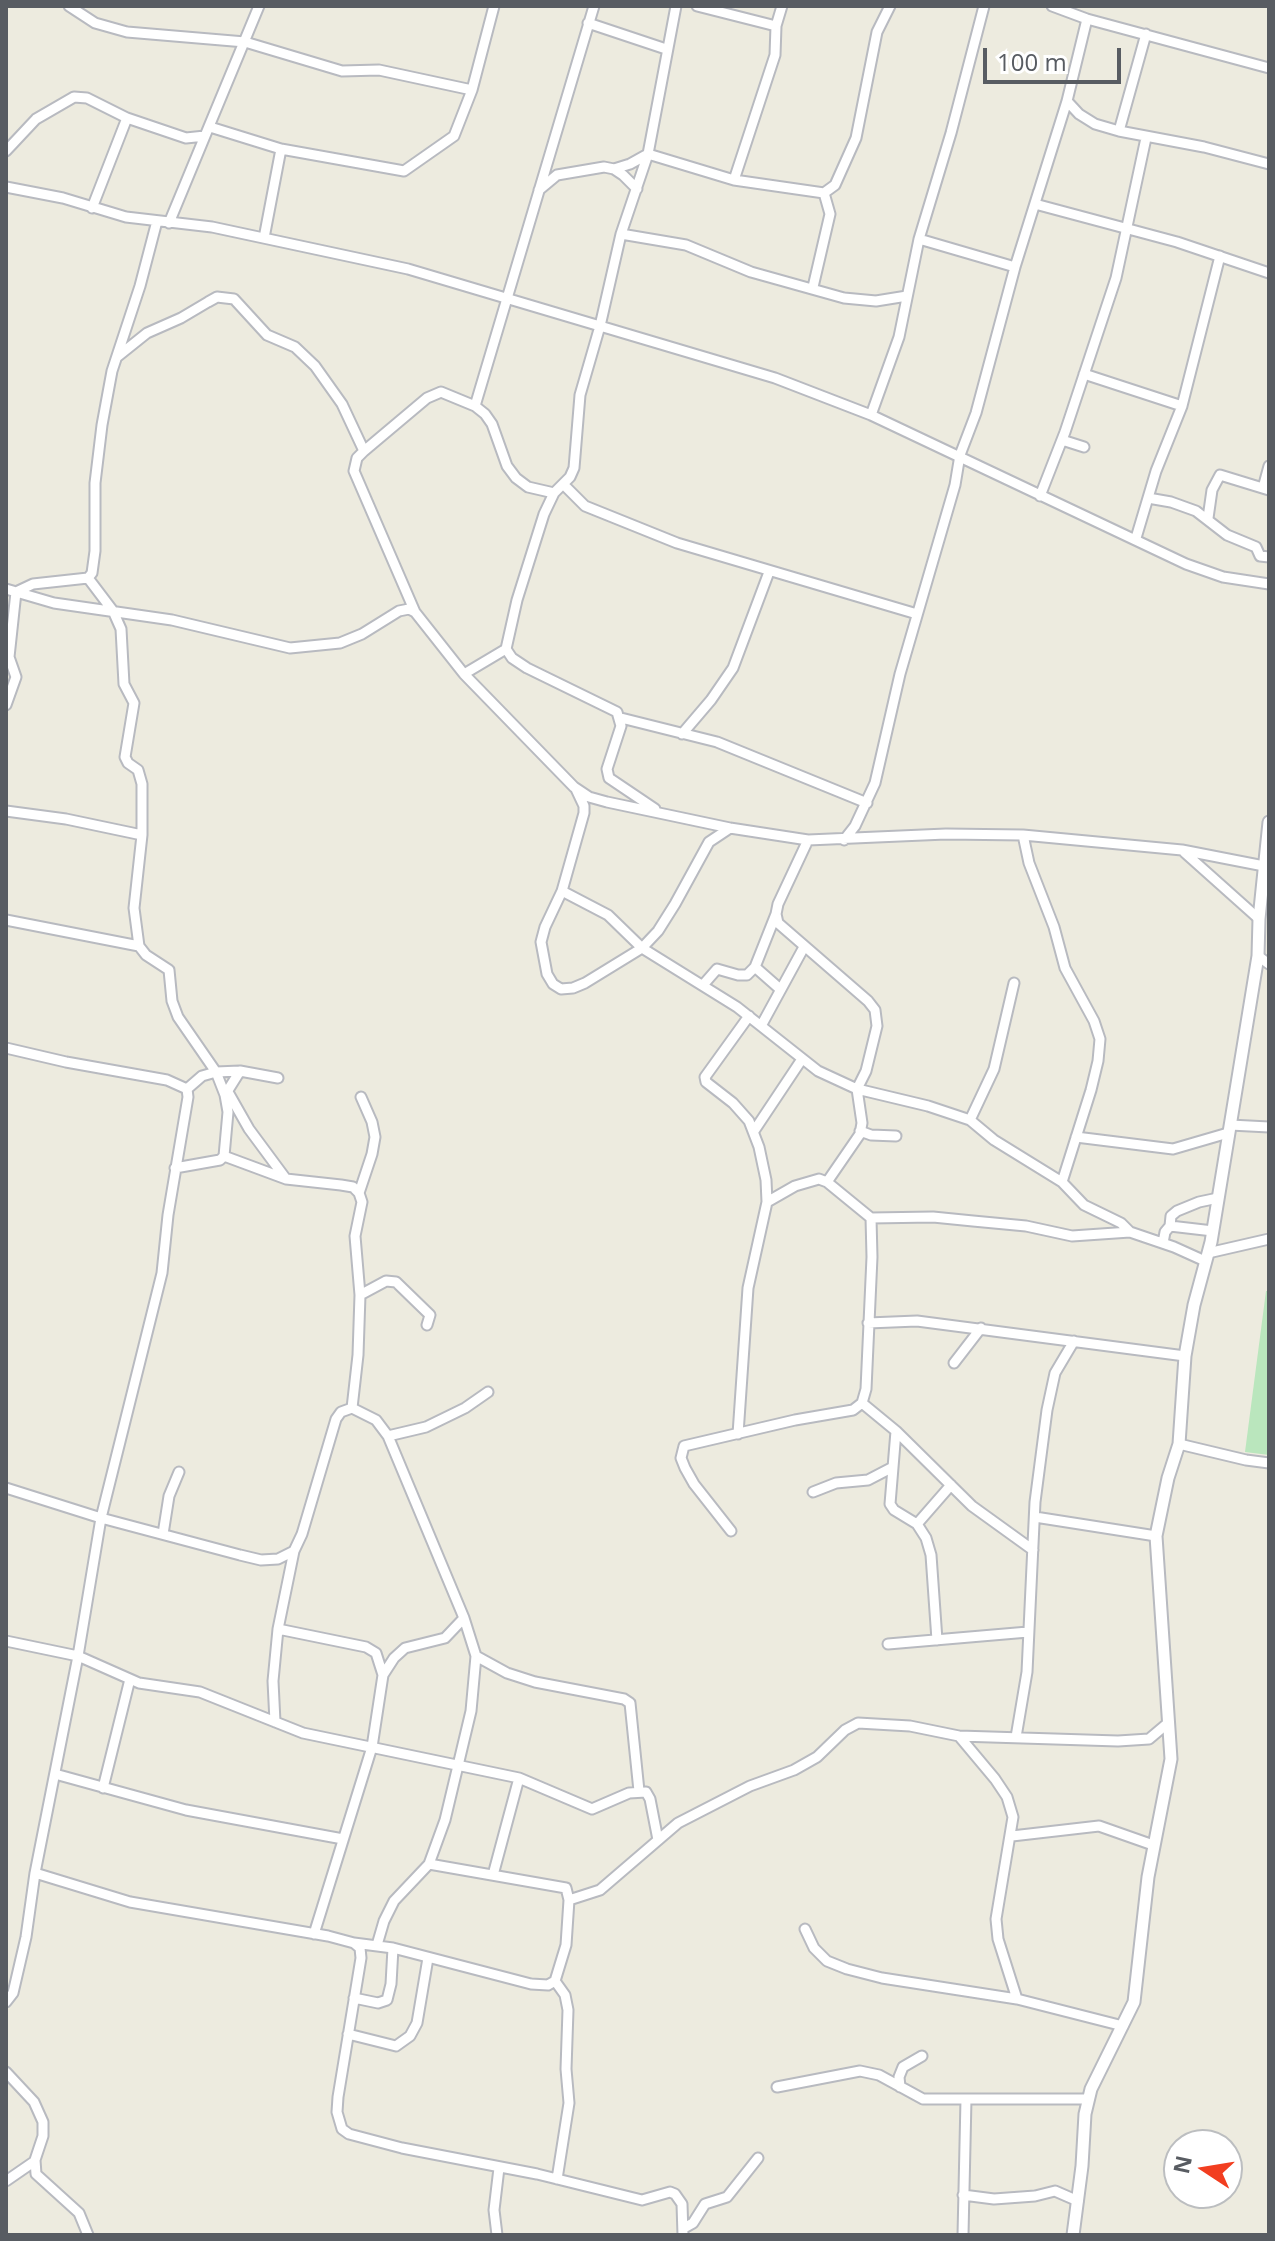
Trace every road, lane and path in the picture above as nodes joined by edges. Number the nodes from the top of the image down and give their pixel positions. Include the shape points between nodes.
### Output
1 (69, 6) edge
2 (259, 6) edge
3 (494, 6) edge
4 (594, 6) edge
5 (676, 6) edge
6 (697, 6) edge
7 (782, 6) edge
8 (890, 6) edge
9 (984, 6) edge
10 (1052, 6) edge
11 (1087, 19) junction
12 (588, 23) junction
13 (776, 26) junction
14 (1146, 34) junction
15 (245, 42) junction
16 (666, 49) junction
17 (1269, 68) edge
18 (472, 90) junction
19 (1067, 101) junction
20 (127, 118) junction
21 (1119, 131) junction
22 (208, 132) junction
23 (1146, 138) junction
24 (281, 149) junction
25 (6, 151) edge
26 (648, 154) junction
27 (1269, 164) edge
28 (614, 169) junction
29 (734, 180) junction
30 (6, 187) edge
31 (637, 189) junction
32 (538, 192) junction
33 (824, 193) junction
34 (1035, 204) junction
35 (92, 208) junction
36 (157, 221) junction
37 (169, 223) junction
38 (1127, 228) junction
39 (621, 234) junction
40 (264, 238) junction
41 (919, 239) junction
42 (1220, 256) junction
43 (1015, 267) junction
44 (1269, 273) edge
45 (813, 287) junction
46 (907, 296) junction
47 (508, 298) junction
48 (600, 326) junction
49 (117, 357) junction
50 (1084, 374) junction
51 (475, 406) junction
52 (1182, 406) junction
53 (871, 415) junction
54 (1062, 440) junction
55 (1084, 447) dead end
56 (364, 451) junction
57 (960, 455) junction
58 (1269, 466) edge
59 (564, 485) junction
60 (1266, 489) edge
61 (554, 493) junction
62 (1040, 496) junction
63 (1148, 498) junction
64 (1208, 518) junction
65 (1136, 538) junction
66 (1269, 557) edge
67 (769, 572) junction
68 (88, 578) junction
69 (1269, 584) edge
70 (11, 590) edge
71 (98, 591) junction
72 (98, 609) junction
73 (113, 611) junction
74 (415, 612) junction
75 (917, 614) junction
76 (506, 649) junction
77 (464, 674) junction
78 (11, 677) edge
79 (6, 705) edge
80 (621, 718) junction
81 (682, 734) junction
82 (574, 787) junction
83 (867, 803) junction
84 (6, 811) edge
85 (657, 811) junction
86 (1269, 822) edge
87 (730, 828) junction
88 (142, 835) junction
89 (1023, 835) junction
90 (808, 840) junction
91 (844, 840) junction
92 (1268, 840) edge
93 (1182, 850) junction
94 (1264, 866) junction
95 (562, 891) junction
96 (776, 914) junction
97 (1259, 919) junction
98 (6, 920) edge
99 (139, 946) junction
100 (804, 947) junction
101 (642, 948) junction
102 (1258, 956) junction
103 (1269, 964) edge
104 (755, 967) junction
105 (1014, 983) dead end
106 (703, 985) junction
107 (780, 989) junction
108 (749, 1016) junction
109 (761, 1026) junction
110 (6, 1048) edge
111 (802, 1059) junction
112 (240, 1071) junction
113 (216, 1072) junction
114 (278, 1078) dead end
115 (187, 1089) junction
116 (857, 1089) junction
117 (226, 1093) junction
118 (361, 1097) dead end
119 (970, 1120) junction
120 (1269, 1127) edge
121 (1229, 1129) junction
122 (754, 1131) junction
123 (860, 1131) junction
124 (896, 1136) dead end
125 (1076, 1137) junction
126 (224, 1156) junction
127 (175, 1168) junction
128 (286, 1179) junction
129 (827, 1182) junction
130 (1062, 1182) junction
131 (359, 1193) junction
132 (1218, 1198) junction
133 (767, 1202) junction
134 (871, 1218) junction
135 (1170, 1226) junction
136 (1213, 1231) junction
137 (1130, 1232) junction
138 (1269, 1239) edge
139 (1163, 1243) junction
140 (1206, 1257) junction
141 (360, 1295) junction
142 (868, 1323) junction
143 (427, 1325) dead end
144 (981, 1328) junction
145 (1074, 1341) junction
146 (1185, 1356) junction
147 (954, 1363) dead end
148 (488, 1392) dead end
149 (862, 1403) junction
150 (352, 1408) junction
151 (896, 1431) junction
152 (738, 1434) junction
153 (388, 1436) junction
154 (1179, 1444) junction
155 (1269, 1463) edge
156 (893, 1467) junction
157 (179, 1472) dead end
158 (951, 1485) junction
159 (6, 1488) edge
160 (813, 1492) dead end
161 (1035, 1517) junction
162 (101, 1518) junction
163 (917, 1524) junction
164 (731, 1531) dead end
165 (163, 1534) junction
166 (1156, 1536) junction
167 (1033, 1550) junction
168 (294, 1551) junction
169 (464, 1618) junction
170 (278, 1629) junction
171 (1028, 1632) junction
172 (937, 1640) junction
173 (6, 1641) edge
174 (888, 1644) dead end
175 (78, 1656) junction
176 (476, 1656) junction
177 (383, 1675) junction
178 (130, 1679) junction
179 (275, 1722) junction
180 (1168, 1723) junction
181 (959, 1736) junction
182 (1016, 1737) junction
183 (372, 1747) junction
184 (458, 1764) junction
185 (55, 1774) junction
186 (519, 1778) junction
187 (103, 1788) junction
188 (639, 1791) junction
189 (1012, 1836) junction
190 (343, 1839) junction
191 (658, 1840) junction
192 (1153, 1845) junction
193 (429, 1864) junction
194 (35, 1873) junction
195 (493, 1875) junction
196 (569, 1900) junction
197 (805, 1929) dead end
198 (314, 1934) junction
199 (354, 1943) junction
200 (377, 1945) junction
201 (393, 1948) junction
202 (428, 1958) junction
203 (555, 1981) junction
204 (354, 1998) junction
205 (1017, 1999) junction
206 (6, 2002) edge
207 (1123, 2026) junction
208 (348, 2034) junction
209 (922, 2056) dead end
210 (6, 2072) edge
211 (777, 2087) dead end
212 (900, 2087) junction
213 (966, 2099) junction
214 (1088, 2099) junction
215 (758, 2158) dead end
216 (35, 2161) junction
217 (499, 2168) junction
218 (557, 2179) junction
219 (6, 2181) edge
220 (963, 2195) junction
221 (1078, 2201) junction
222 (684, 2232) edge
223 (88, 2235) edge
224 (497, 2235) edge
225 (963, 2235) edge
226 (1073, 2235) edge

1 - 15 street via 95,23 127,32
2 - 15 street
3 - 18 street
4 - 12 street
5 - 16 street
6 - 13 street
7 - 13 street
8 - 33 street via 875,41 856,138 835,185
9 - 41 street
10 - 11 street
11 - 14 street
11 - 19 street
12 - 16 street
12 - 32 street
13 - 29 street via 775,55
14 - 17 street
14 - 21 street
15 - 18 street via 342,71 379,70
15 - 22 street
16 - 26 street
18 - 24 street via 454,136 404,171
19 - 21 street via 1095,124
19 - 34 street
20 - 22 street via 186,138
20 - 25 street via 74,97 36,119
20 - 35 street
21 - 23 street
22 - 24 street
22 - 37 street
23 - 27 street
23 - 38 street
24 - 40 street
26 - 28 street
26 - 29 street
26 - 31 street
28 - 31 street
28 - 32 street via 557,175
29 - 33 street
30 - 35 street
31 - 39 street
32 - 47 street
33 - 45 street via 830,214
34 - 38 street
34 - 43 street
35 - 36 street
36 - 37 street
36 - 49 street
37 - 40 street
38 - 42 street
38 - 50 street
39 - 45 street via 678,243 751,272
39 - 48 street
40 - 47 street via 408,269
41 - 43 street
41 - 46 street
42 - 44 street
42 - 52 street
43 - 57 street
45 - 46 street via 859,301
46 - 53 street via 899,337
47 - 48 street
47 - 51 street
48 - 53 street via 775,378
48 - 59 street via 580,395 574,468
49 - 56 street via 147,333 217,297 234,299 267,335 295,347 315,366 342,404
49 - 68 street via 97,455 95,551
50 - 52 street
50 - 54 street
51 - 56 street via 441,392 433,394
51 - 61 street via 492,424 516,478
52 - 63 street
53 - 57 street
54 - 55 street
54 - 62 street
56 - 74 street via 354,471
57 - 62 street
57 - 75 street
58 - 60 street
59 - 61 street
59 - 67 street via 585,506 603,514
60 - 64 street via 1218,476
61 - 76 street via 535,539
62 - 65 street
63 - 64 street
63 - 65 street
64 - 66 street via 1227,535
65 - 69 street via 1223,577
67 - 75 street
67 - 81 street via 733,668
68 - 70 street
68 - 71 street
70 - 72 street
70 - 78 street
71 - 72 street
71 - 73 street
72 - 73 street
73 - 74 street via 290,648 340,643 399,611
73 - 88 street via 123,636 124,684 135,707 125,757 141,775
74 - 77 street
75 - 83 street
76 - 77 street
76 - 80 street via 527,668 611,707
77 - 82 street
78 - 79 street
80 - 81 street
80 - 85 street via 609,778
81 - 83 street via 756,756
82 - 85 street via 589,797
82 - 95 street via 584,813
83 - 91 street
84 - 88 street
85 - 87 street
86 - 92 street
87 - 90 street
87 - 101 street via 709,842 658,931
88 - 99 street via 134,908
89 - 91 street
89 - 93 street
89 - 125 street via 1065,968 1100,1039
90 - 91 street
90 - 96 street
92 - 94 street
93 - 94 street
93 - 97 street
94 - 97 street
95 - 101 street via 608,915
95 - 101 street via 541,942 553,984 573,988
96 - 100 street via 784,930
96 - 104 street
97 - 102 street
98 - 99 street
99 - 113 street via 166,966 178,1017
100 - 107 street
100 - 116 street via 875,1010 874,1048
101 - 106 street
102 - 103 street
102 - 121 street
104 - 106 street via 743,976 717,969
104 - 107 street
105 - 119 street via 994,1069
106 - 108 street
107 - 109 street
108 - 109 street
108 - 122 street via 705,1077
109 - 111 street
110 - 115 street via 167,1080
111 - 116 street
111 - 122 street
112 - 113 street
112 - 114 street
112 - 117 street
113 - 115 street
113 - 117 street
115 - 127 street
116 - 119 street
116 - 123 street
117 - 126 street
117 - 128 street
118 - 131 street via 375,1137
119 - 130 street
120 - 121 street
121 - 125 street via 1173,1149
121 - 132 street
122 - 133 street
123 - 124 street
123 - 129 street
125 - 130 street
126 - 127 street
126 - 128 street
127 - 162 street via 162,1273
128 - 131 street via 353,1187
129 - 133 street via 810,1179
129 - 134 street
130 - 137 street via 1084,1205
131 - 141 street via 355,1236
132 - 135 street via 1177,1211
132 - 136 street
133 - 152 street via 748,1288
134 - 137 street via 933,1217 1072,1236
134 - 142 street
135 - 136 street
135 - 139 street
136 - 140 street
137 - 139 street
138 - 140 street
139 - 140 street
140 - 146 street
141 - 143 street via 386,1281 396,1282 430,1315
141 - 150 street
142 - 144 street via 917,1321
142 - 149 street
144 - 145 street
144 - 147 street
145 - 146 street
145 - 161 street via 1055,1373
146 - 154 street
148 - 153 street via 426,1427
149 - 151 street
149 - 152 street via 853,1410
150 - 153 street via 376,1420
150 - 168 street via 336,1419
151 - 156 street
151 - 158 street
152 - 164 street via 688,1444 681,1458
153 - 169 street
154 - 155 street
154 - 166 street
156 - 160 street via 868,1480
156 - 163 street via 890,1504
157 - 165 street
158 - 163 street
158 - 167 street
159 - 162 street
161 - 166 street
161 - 167 street
162 - 165 street
162 - 175 street
163 - 172 street via 931,1555
165 - 168 street via 261,1560
166 - 180 street
167 - 171 street
168 - 170 street
169 - 176 street
169 - 177 street via 445,1638 405,1648
170 - 177 street via 366,1647 376,1653
170 - 179 street
171 - 172 street
171 - 182 street
172 - 174 street
173 - 175 street
175 - 178 street
175 - 185 street
176 - 184 street
176 - 188 street via 535,1682 630,1703
177 - 183 street
178 - 179 street via 200,1692
178 - 187 street
179 - 183 street
180 - 182 street via 1157,1734 1138,1740
180 - 192 street via 1171,1759
181 - 182 street
181 - 189 street via 1007,1797
181 - 191 street via 858,1723 817,1757 710,1805
183 - 184 street
183 - 190 street
184 - 186 street
184 - 193 street
185 - 187 street
185 - 194 street
186 - 188 street via 592,1809
186 - 195 street
187 - 190 street via 186,1810
188 - 191 street via 650,1799
189 - 192 street via 1099,1826
189 - 205 street via 996,1919
190 - 198 street
191 - 196 street via 600,1890
192 - 207 street via 1134,2002
193 - 195 street
193 - 200 street via 394,1901
194 - 198 street via 130,1902
194 - 206 street via 20,1965
195 - 196 street via 566,1888
196 - 203 street via 566,1945
197 - 205 street via 827,1961 847,1969
198 - 199 street
199 - 200 street
199 - 204 street via 361,1958
200 - 201 street
201 - 202 street
201 - 204 street via 387,2000
202 - 203 street via 531,1984
202 - 208 street via 410,2036 396,2046
203 - 218 street via 568,2010 569,2103
204 - 208 street
205 - 207 street
207 - 214 street
208 - 217 street via 337,2112 342,2129 391,2146
209 - 212 street via 903,2067
210 - 216 street via 40,2111 44,2129
211 - 212 street via 860,2071
212 - 213 street via 923,2099
213 - 214 street
213 - 220 street
214 - 221 street
215 - 222 street via 727,2197 705,2204
216 - 219 street
216 - 223 street via 36,2174 79,2213
217 - 218 street
217 - 224 street
218 - 222 street via 642,2200 675,2194 682,2204
220 - 221 street via 994,2199 1055,2191
220 - 225 street
221 - 226 street

